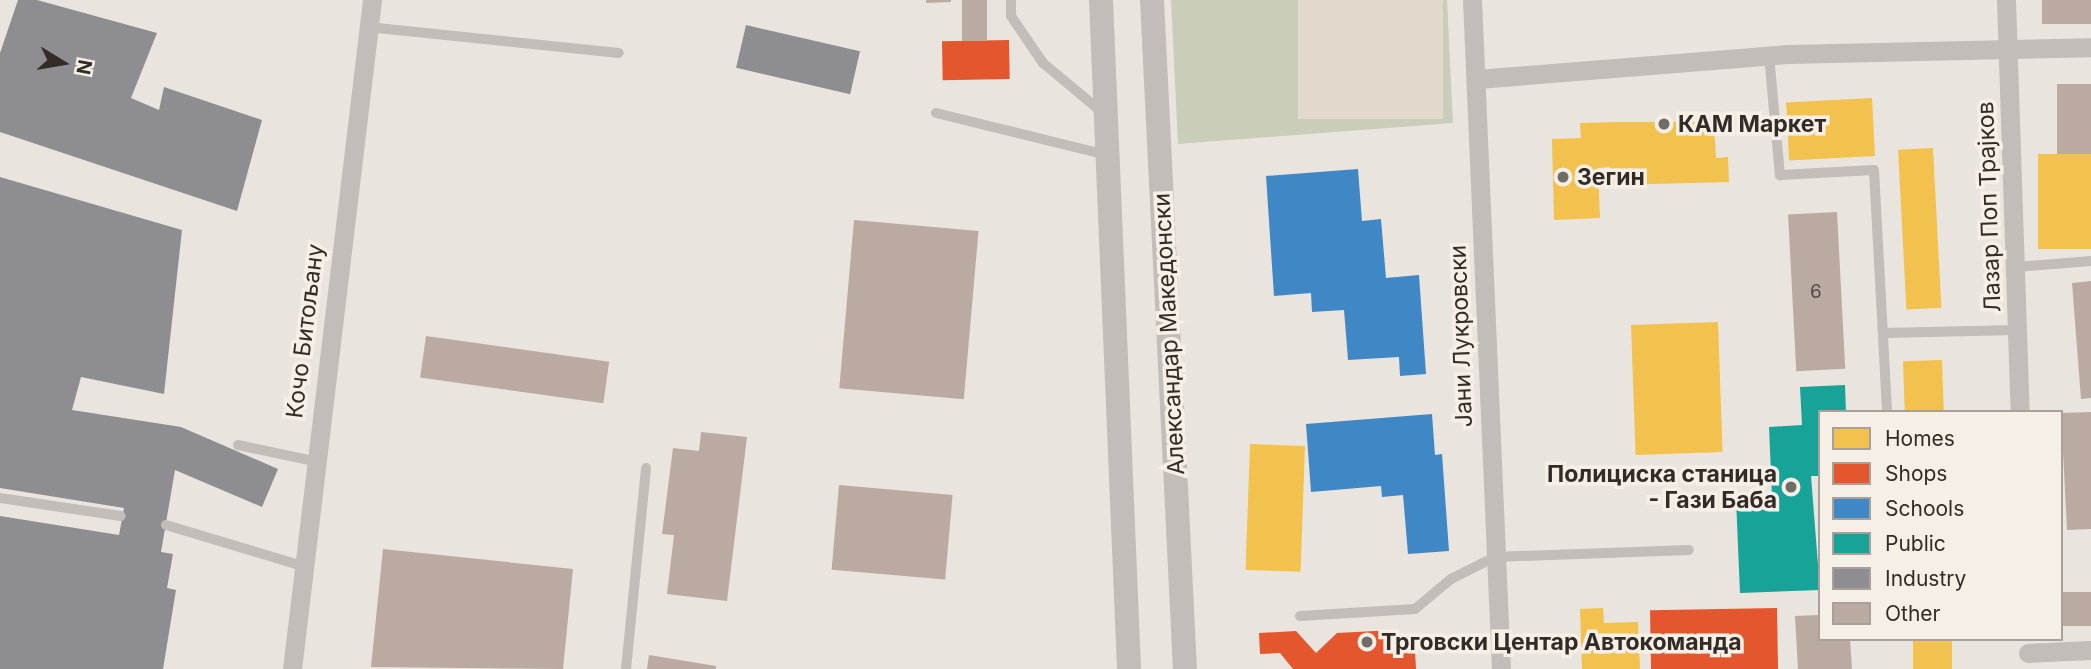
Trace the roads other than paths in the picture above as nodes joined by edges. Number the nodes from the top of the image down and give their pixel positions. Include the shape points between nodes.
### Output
1 (372, 0) edge
2 (1101, 0) edge
3 (1152, 0) edge
4 (1472, 0) edge
5 (2006, 0) edge
6 (1011, 1) edge
7 (368, 27) junction
8 (2091, 47) edge
9 (2009, 51) junction
10 (619, 53) dead end
11 (1769, 55) junction
12 (1477, 79) junction
13 (936, 113) dead end
14 (1106, 115) junction
15 (1108, 155) junction
16 (2091, 261) edge
17 (2015, 267) junction
18 (2017, 330) junction
19 (1884, 333) junction
20 (1887, 410) edge
21 (2020, 410) edge
22 (238, 444) dead end
23 (314, 461) junction
24 (646, 468) dead end
25 (0, 498) edge
26 (121, 516) dead end
27 (166, 525) dead end
28 (1689, 550) dead end
29 (1495, 557) junction
30 (303, 566) junction
31 (1300, 616) dead end
32 (2091, 650) edge
33 (2028, 654) edge
34 (292, 669) edge
35 (626, 669) edge
36 (1129, 669) edge
37 (1185, 669) edge
38 (1501, 669) edge

1 - 7 street, Кочо Битољану
2 - 14 street
3 - 37 street, Александар Македонски
4 - 12 street, Јани Лукровски
5 - 9 street, Лазар Поп Трајков
6 - 14 lane via 1011,16 1042,64
7 - 10 lane
7 - 23 street, Кочо Битољану
8 - 9 street
9 - 11 street
9 - 17 street, Лазар Поп Трајков
11 - 12 street
11 - 19 lane via 1780,175 1874,170
12 - 29 street, Јани Лукровски
13 - 15 lane
14 - 15 street
15 - 36 street
16 - 17 lane
17 - 18 street, Лазар Поп Трајков
18 - 19 lane
18 - 21 street, Лазар Поп Трајков
19 - 20 lane
22 - 23 lane
23 - 30 street, Кочо Битољану
24 - 35 lane
25 - 26 lane
27 - 30 lane
28 - 29 lane
29 - 31 lane via 1451,579 1415,609
29 - 38 street, Јани Лукровски
30 - 34 street, Кочо Битољану
32 - 33 street

